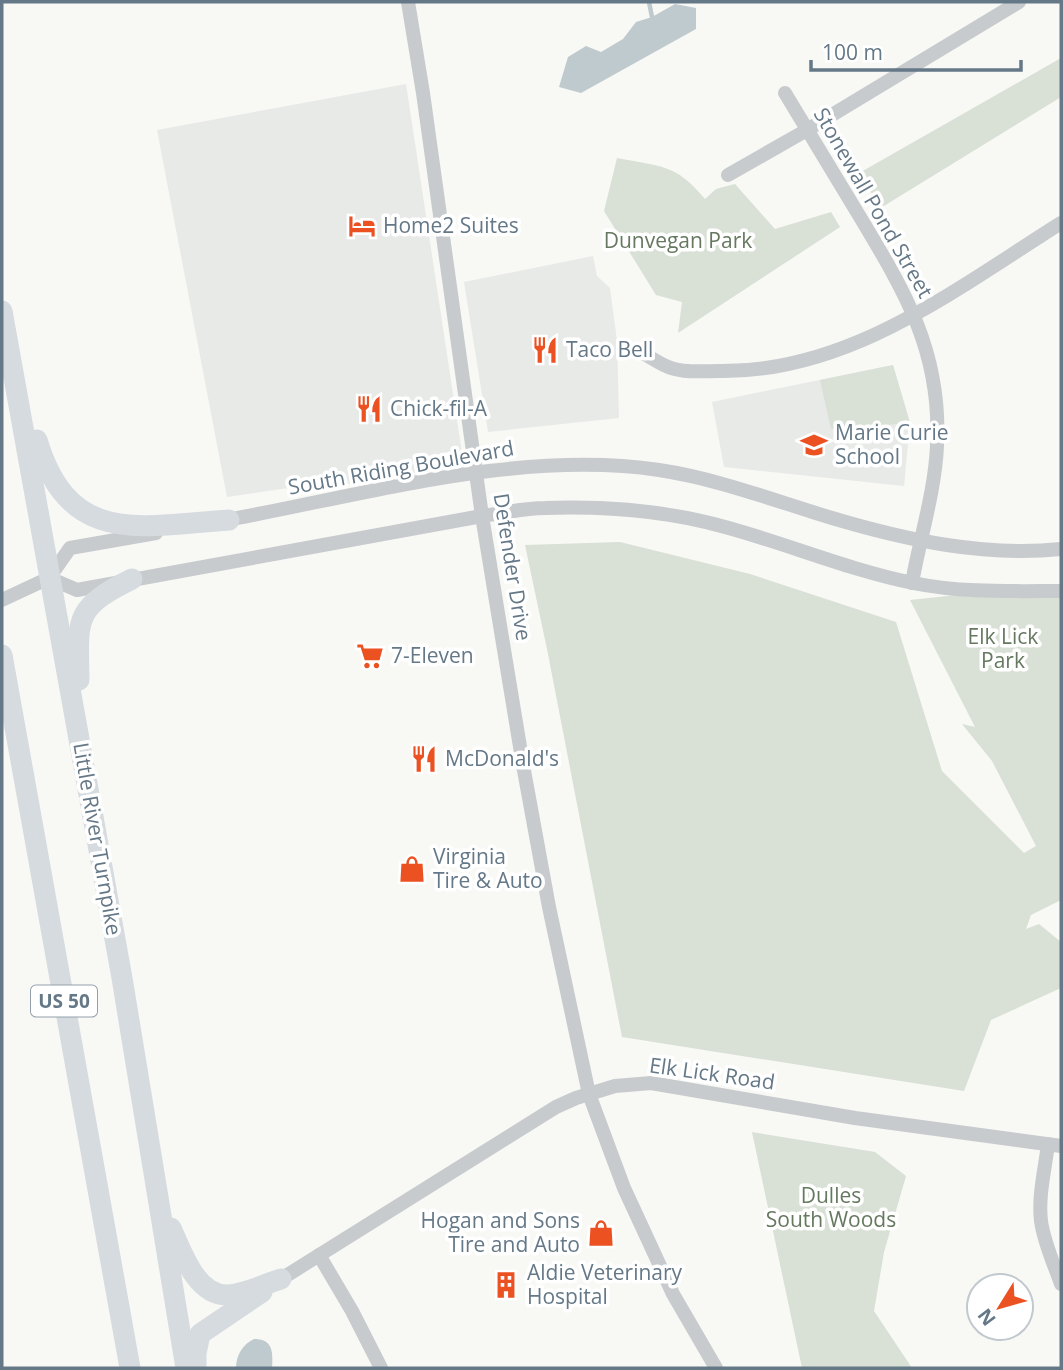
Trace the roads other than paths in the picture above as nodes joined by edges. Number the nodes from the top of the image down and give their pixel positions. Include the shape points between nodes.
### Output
1 (408, 2) edge
2 (1019, 2) edge
3 (785, 93) dead end
4 (807, 130) junction
5 (727, 175) dead end
6 (1061, 223) edge
7 (2, 311) edge
8 (915, 314) junction
9 (7, 339) junction
10 (643, 353) dead end
11 (477, 472) junction
12 (482, 516) junction
13 (229, 520) junction
14 (920, 539) junction
15 (1061, 549) edge
16 (50, 578) junction
17 (132, 579) junction
18 (912, 583) junction
19 (1061, 591) edge
20 (2, 600) edge
21 (2, 655) edge
22 (79, 738) junction
23 (589, 1094) junction
24 (1055, 1145) edge
25 (160, 1206) junction
26 (320, 1255) junction
27 (281, 1279) junction
28 (1061, 1284) edge
29 (130, 1368) edge
30 (186, 1368) edge
31 (196, 1368) edge
32 (381, 1368) edge
33 (716, 1368) edge

1 - 11 street, Defender Drive
2 - 4 street
3 - 4 street, Stonewall Pond Street
4 - 5 street
4 - 8 street, Stonewall Pond Street
6 - 8 street
7 - 9 highway, Little River Turnpike / US 50
8 - 10 street via 831,353 763,368 671,368
8 - 14 street, Stonewall Pond Street via 931,366 937,423 935,466
9 - 13 highway via 45,465 61,494 72,503 97,519 124,525
9 - 16 highway, Little River Turnpike / US 50
11 - 12 street, Defender Drive
11 - 13 street, South Riding Boulevard
11 - 14 street, South Riding Boulevard via 535,467 657,470 703,478 835,519
12 - 17 street
12 - 18 street via 585,508 677,517 723,526
12 - 23 street, Defender Drive via 528,799
13 - 16 street, South Riding Boulevard via 70,548
14 - 15 street, South Riding Boulevard via 957,548
14 - 18 street, Stonewall Pond Street
16 - 17 street via 77,590
16 - 20 street
16 - 22 highway, Little River Turnpike / US 50
17 - 22 highway via 94,600 80,620
18 - 19 street
21 - 29 highway, US 50
22 - 25 highway, Little River Turnpike / US 50
23 - 24 street, Elk Lick Road via 651,1083 855,1118
23 - 26 street, Elk Lick Road via 544,1114
23 - 33 street, Defender Drive via 624,1188 673,1294
24 - 28 street via 1041,1219
25 - 27 highway via 206,1288 228,1295
25 - 30 highway, Little River Turnpike / US 50
26 - 27 street, Elk Lick Road
26 - 32 street
27 - 31 highway via 200,1334

